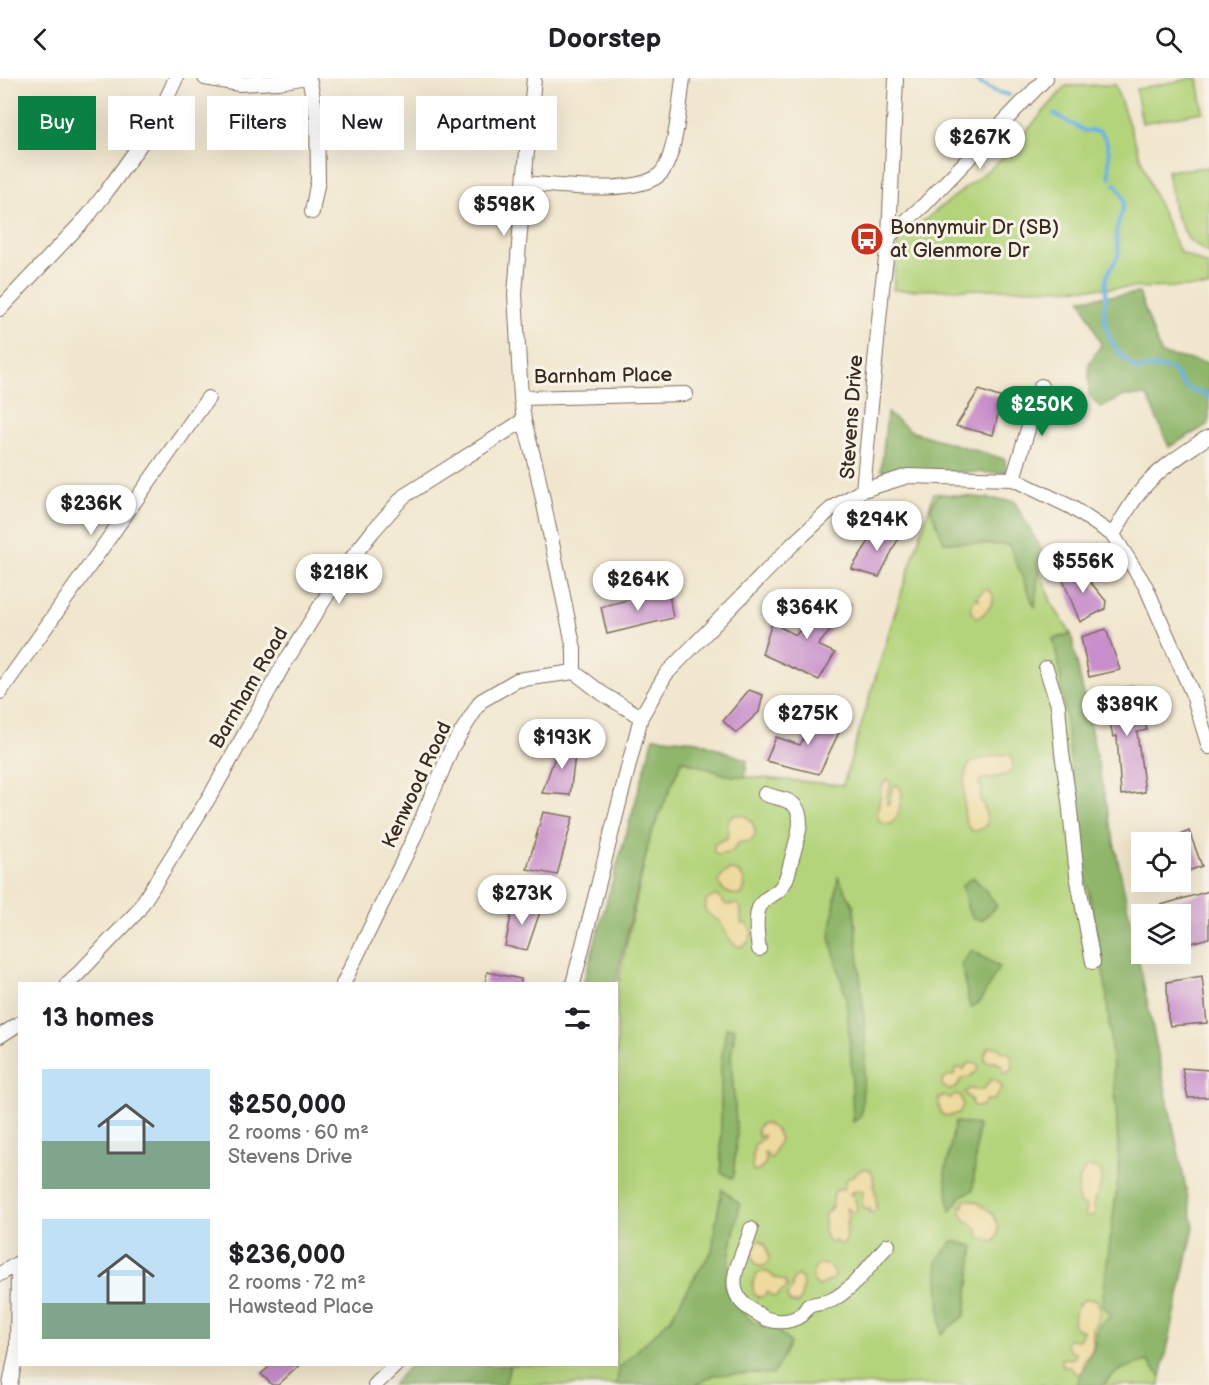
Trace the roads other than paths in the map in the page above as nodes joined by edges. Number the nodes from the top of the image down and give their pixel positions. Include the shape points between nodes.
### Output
1 (176, 78) edge
2 (205, 78) edge
3 (302, 78) edge
4 (309, 78) edge
5 (534, 78) edge
6 (683, 78) edge
7 (896, 78) edge
8 (1046, 78) edge
9 (524, 183) junction
10 (312, 212) dead end
11 (889, 236) junction
12 (0, 309) edge
13 (1041, 386) dead end
14 (686, 394) dead end
15 (208, 398) dead end
16 (521, 398) junction
17 (524, 420) junction
18 (1209, 437) edge
19 (1013, 479) junction
20 (863, 490) junction
21 (1113, 535) junction
22 (1046, 668) dead end
23 (574, 672) junction
24 (0, 692) edge
25 (641, 717) junction
26 (1209, 747) edge
27 (765, 794) dead end
28 (759, 949) dead end
29 (1093, 962) dead end
30 (69, 982) edge
31 (344, 982) edge
32 (574, 982) edge
33 (18, 1024) edge
34 (0, 1036) edge
35 (751, 1229) dead end
36 (888, 1245) dead end
37 (18, 1264) edge
38 (0, 1274) edge
39 (18, 1306) edge
40 (395, 1366) edge
41 (10, 1385) edge
42 (375, 1385) edge

1 - 12 street via 155,124 88,216
2 - 3 street via 239,84
4 - 10 street via 317,117 318,180
5 - 9 street
6 - 9 street via 675,136 668,161 656,178 625,186 586,188
7 - 11 street, Stevens Drive
8 - 11 street
9 - 16 street via 515,294
11 - 20 street, Stevens Drive
13 - 19 street
14 - 16 street, Barnham Place
15 - 24 street
16 - 17 street
17 - 23 street via 574,649
17 - 30 street, Barnham Road via 404,496 373,531 344,568 280,669 213,791 137,912
18 - 21 street via 1144,486
19 - 20 street, Stevens Drive via 908,476
19 - 21 street, Stevens Drive via 1071,507
20 - 25 street via 831,509 792,545 666,674
21 - 26 street, Stevens Drive via 1146,587 1193,695
22 - 29 street via 1058,705 1077,874
23 - 25 street
23 - 31 street, Kenwood Road via 517,680 481,701 453,747
25 - 32 street
27 - 28 street via 794,805 800,823 787,878 759,909
33 - 34 street
35 - 36 street via 739,1258 735,1291 743,1304 780,1322 792,1320 808,1306 843,1292
37 - 38 street
39 - 41 street via 17,1349
40 - 42 street

